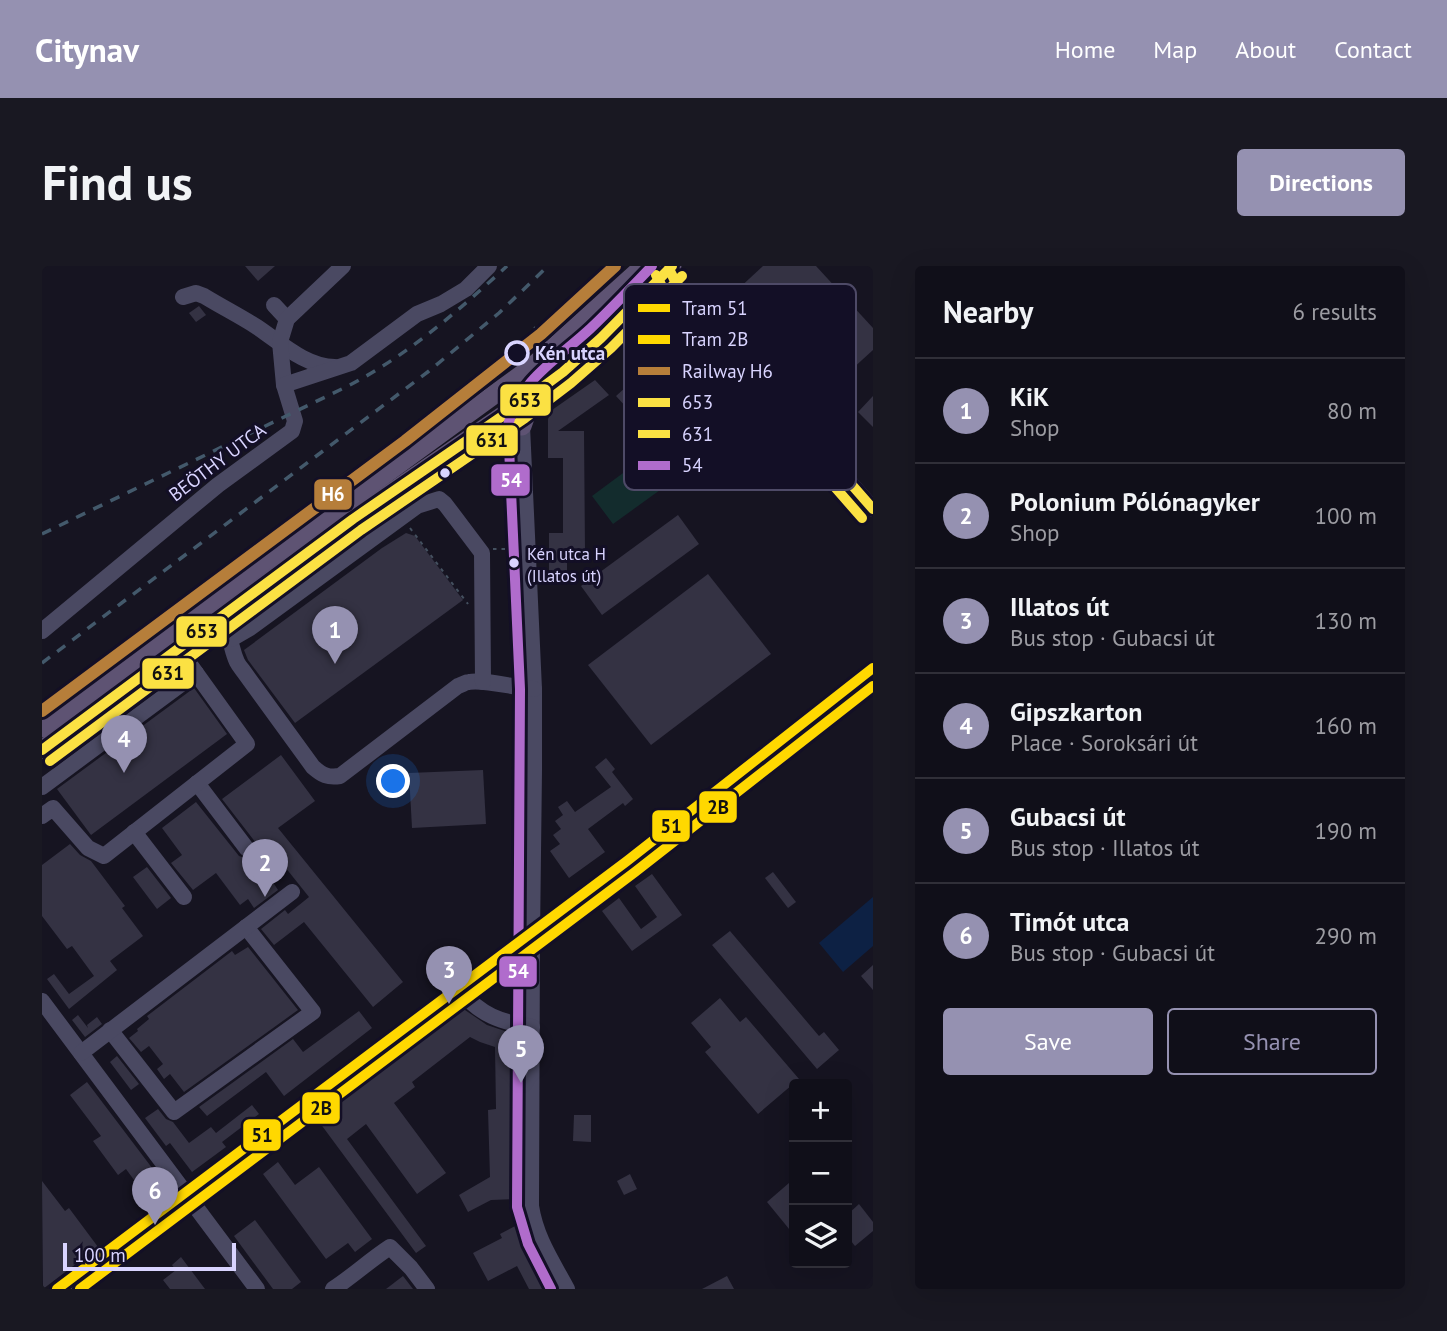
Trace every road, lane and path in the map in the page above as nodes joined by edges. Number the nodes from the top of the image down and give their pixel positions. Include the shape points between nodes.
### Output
1 (344, 266) edge
2 (489, 266) edge
3 (670, 267) edge
4 (640, 270) edge
5 (625, 284) edge
6 (653, 284) edge
7 (677, 284) edge
8 (624, 285) edge
9 (183, 297) dead end
10 (274, 305) dead end
11 (624, 314) edge
12 (287, 319) junction
13 (534, 327) dead end
14 (544, 338) dead end
15 (280, 342) junction
16 (339, 367) junction
17 (532, 368) junction
18 (284, 385) junction
19 (486, 401) junction
20 (516, 415) junction
21 (856, 490) edge
22 (873, 509) edge
23 (402, 517) junction
24 (473, 611) dead end
25 (202, 630) junction
26 (42, 632) edge
27 (230, 639) junction
28 (178, 648) junction
29 (873, 672) edge
30 (196, 673) junction
31 (483, 682) junction
32 (534, 689) junction
33 (42, 729) edge
34 (42, 750) edge
35 (197, 783) junction
36 (42, 787) edge
37 (42, 792) edge
38 (47, 812) edge
39 (134, 832) junction
40 (247, 849) dead end
41 (292, 892) dead end
42 (184, 897) dead end
43 (246, 927) junction
44 (532, 937) junction
45 (460, 991) junction
46 (42, 1001) edge
47 (532, 1027) junction
48 (110, 1031) junction
49 (80, 1053) junction
50 (187, 1196) junction
51 (64, 1289) edge
52 (257, 1289) edge
53 (333, 1289) edge
54 (427, 1289) edge
55 (567, 1289) edge

1 - 12 street
2 - 16 street via 466,289 417,314 362,356
3 - 4 street
3 - 6 main road
3 - 7 street
4 - 5 main road
8 - 17 main road
9 - 15 street via 204,296
10 - 12 street
11 - 20 main road via 542,388 528,409
12 - 15 street
13 - 14 path
15 - 16 street via 304,359
15 - 18 street
16 - 18 street
17 - 19 main road
17 - 20 street via 518,384
18 - 26 street, BEÖTHY UTCA via 295,421 292,431 218,485
19 - 20 street
19 - 33 main road
20 - 25 main road via 365,511
20 - 32 street
21 - 22 street
23 - 24 path
23 - 27 street
23 - 31 street via 439,499 481,553
25 - 27 street via 219,631
25 - 28 main road
27 - 31 street via 244,672 313,766 330,777 340,776 458,686
28 - 30 street
28 - 34 main road
29 - 44 street
30 - 35 street via 247,744
30 - 36 street
31 - 32 street
32 - 44 street
35 - 39 street
35 - 40 street
37 - 38 street
38 - 39 street via 104,856
39 - 42 street
41 - 43 street
43 - 48 street
43 - 48 street via 313,1012 174,1112
44 - 45 street
44 - 47 street
45 - 47 street via 488,1015
45 - 50 street
46 - 49 street
47 - 55 street via 531,1206 540,1239
48 - 49 street
49 - 50 street
50 - 51 street
50 - 52 street
53 - 54 street via 390,1247

